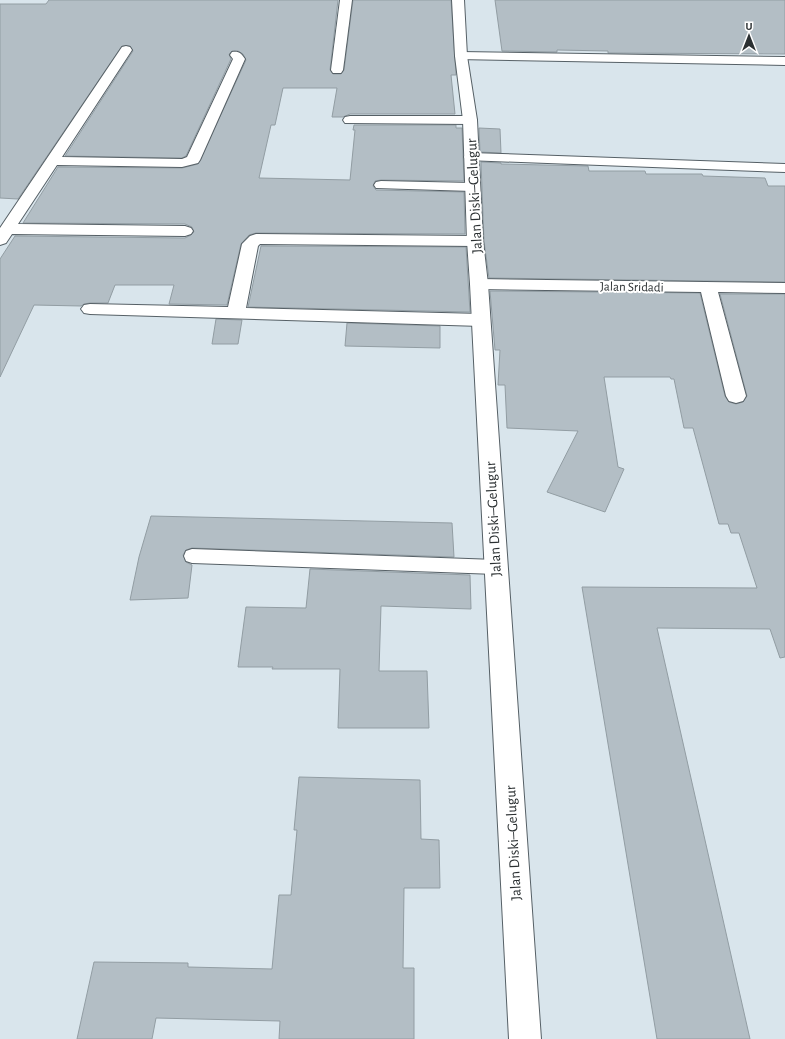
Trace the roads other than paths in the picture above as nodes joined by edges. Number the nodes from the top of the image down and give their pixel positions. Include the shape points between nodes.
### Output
1 (346, 0) edge
2 (458, 0) edge
3 (126, 50) dead end
4 (236, 55) dead end
5 (461, 56) junction
6 (785, 61) edge
7 (337, 70) dead end
8 (350, 120) dead end
9 (465, 129) junction
10 (471, 157) junction
11 (52, 161) junction
12 (785, 168) edge
13 (381, 185) dead end
14 (472, 187) junction
15 (0, 212) edge
16 (18, 213) junction
17 (185, 231) dead end
18 (4, 235) edge
19 (475, 241) junction
20 (479, 284) junction
21 (708, 287) junction
22 (785, 288) edge
23 (90, 309) dead end
24 (236, 312) junction
25 (481, 320) junction
26 (736, 396) dead end
27 (192, 556) dead end
28 (496, 567) junction
29 (525, 1039) edge

1 - 7 street
2 - 5 street, Jalan Diski–Gelugur
3 - 11 street
4 - 11 street via 239,59 193,160 182,163
5 - 6 street
5 - 9 street, Jalan Diski–Gelugur
8 - 9 street
9 - 10 street, Jalan Diski–Gelugur
10 - 12 street
10 - 14 street, Jalan Diski–Gelugur
11 - 16 street
13 - 14 street
14 - 19 street, Jalan Diski–Gelugur
15 - 16 street
16 - 18 street
17 - 18 street
19 - 20 street, Jalan Diski–Gelugur
19 - 24 street via 256,239 250,244
20 - 21 street, Jalan Sridadi
20 - 25 street, Jalan Diski–Gelugur
21 - 22 street, Jalan Sridadi
21 - 26 street
23 - 24 street
24 - 25 street
25 - 28 street, Jalan Diski–Gelugur
27 - 28 lane
28 - 29 street, Jalan Diski–Gelugur

